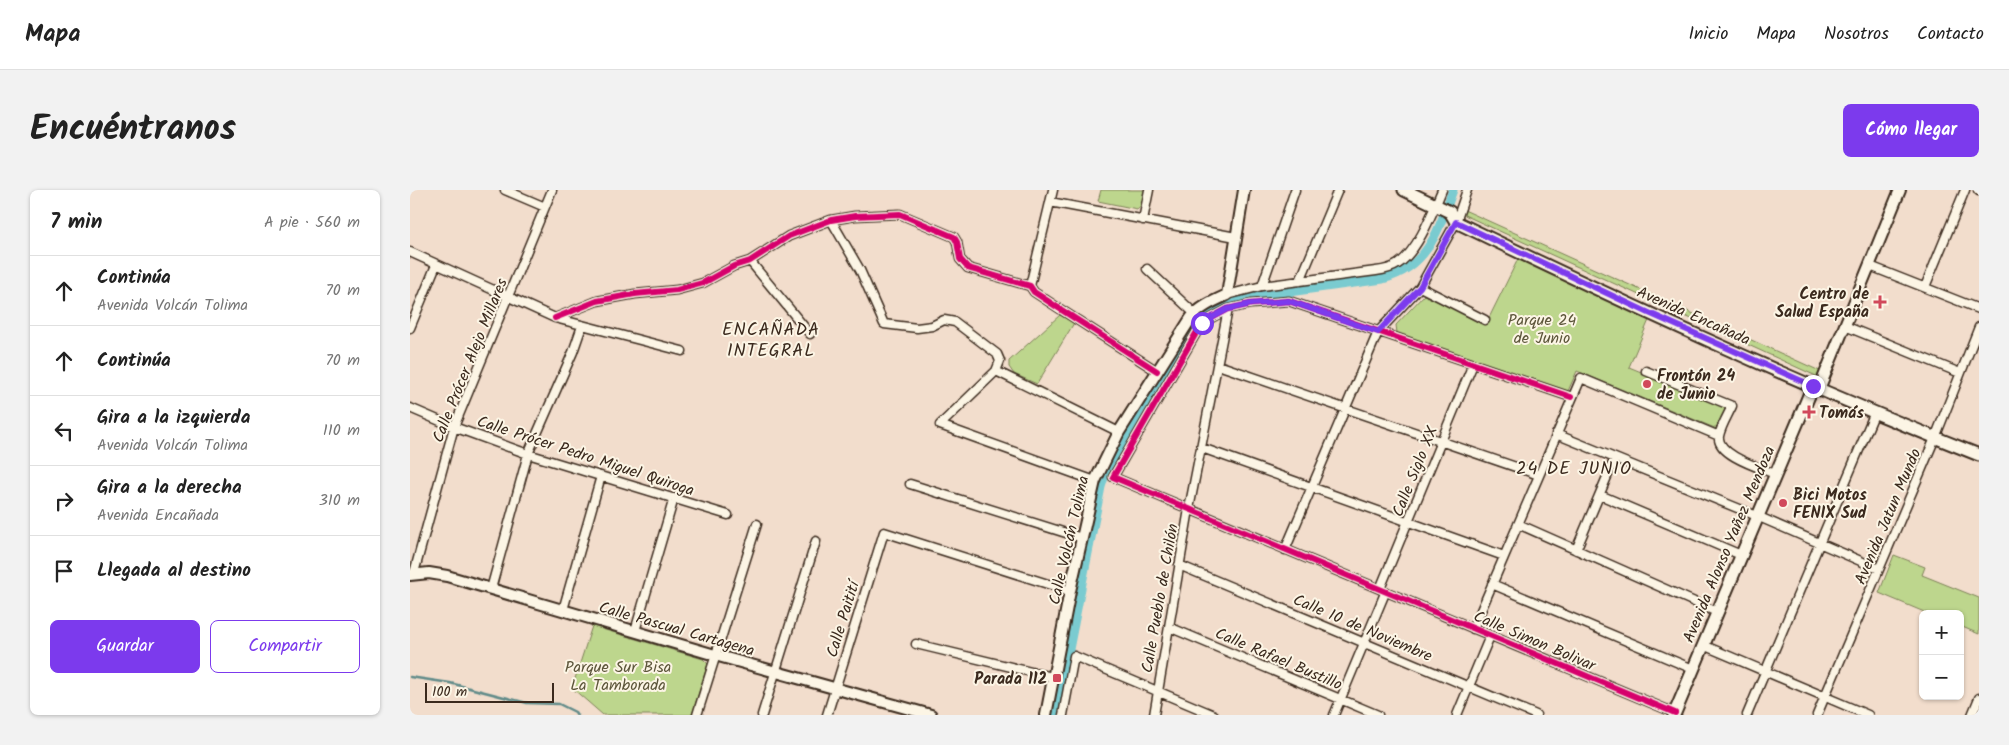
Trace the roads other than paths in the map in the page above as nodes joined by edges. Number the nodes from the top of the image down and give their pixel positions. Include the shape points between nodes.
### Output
1 (505, 190) edge
2 (552, 190) edge
3 (1053, 190) edge
4 (1149, 190) edge
5 (1244, 190) edge
6 (1295, 190) edge
7 (1338, 190) edge
8 (1404, 190) edge
9 (1442, 190) edge
10 (1467, 190) edge
11 (1900, 190) edge
12 (1965, 190) edge
13 (1050, 202) junction
14 (545, 208) junction
15 (1446, 212) junction
16 (831, 220) junction
17 (1143, 220) junction
18 (1236, 237) junction
19 (410, 252) edge
20 (750, 262) junction
21 (436, 265) junction
22 (1870, 266) junction
23 (1147, 270) dead end
24 (1300, 281) junction
25 (1030, 286) junction
26 (1262, 286) junction
27 (1420, 287) junction
28 (1925, 287) junction
29 (1227, 295) junction
30 (509, 298) junction
31 (1228, 309) junction
32 (1979, 309) edge
33 (1194, 313) junction
34 (555, 318) junction
35 (1485, 320) dead end
36 (582, 326) junction
37 (1845, 326) junction
38 (1979, 327) edge
39 (410, 328) edge
40 (1378, 332) junction
41 (810, 334) dead end
42 (682, 352) dead end
43 (1473, 364) junction
44 (1218, 365) junction
45 (996, 371) junction
46 (1157, 371) junction
47 (1646, 371) dead end
48 (1960, 373) junction
49 (1816, 388) junction
50 (1572, 397) junction
51 (410, 408) edge
52 (1346, 408) junction
53 (1875, 412) junction
54 (454, 427) junction
55 (1119, 432) junction
56 (1556, 434) junction
57 (1719, 436) junction
58 (1935, 438) junction
59 (1441, 441) junction
60 (1202, 448) junction
61 (528, 454) junction
62 (1979, 455) edge
63 (1615, 458) junction
64 (1775, 474) junction
65 (1539, 475) junction
66 (601, 476) junction
67 (1095, 481) junction
68 (910, 484) dead end
69 (1311, 487) junction
70 (1600, 495) junction
71 (674, 498) junction
72 (1189, 509) junction
73 (728, 515) dead end
74 (1757, 516) junction
75 (1408, 522) junction
76 (757, 524) dead end
77 (1518, 524) junction
78 (1082, 538) junction
79 (816, 541) dead end
80 (1820, 543) junction
81 (1285, 550) junction
82 (1576, 550) junction
83 (1741, 555) junction
84 (1504, 556) junction
85 (1179, 565) junction
86 (1879, 569) junction
87 (412, 571) edge
88 (1492, 584) junction
89 (491, 589) junction
90 (1070, 591) junction
91 (1383, 591) junction
92 (563, 610) junction
93 (1717, 612) junction
94 (1169, 627) junction
95 (1473, 629) junction
96 (635, 631) junction
97 (1490, 636) junction
98 (1364, 643) junction
99 (916, 644) dead end
100 (1703, 645) junction
101 (715, 655) junction
102 (1693, 669) junction
103 (1766, 671) junction
104 (775, 672) junction
105 (1052, 677) junction
106 (1469, 687) junction
107 (836, 688) junction
108 (1158, 692) junction
109 (1825, 696) junction
110 (1979, 698) edge
111 (1341, 699) junction
112 (1674, 714) edge
113 (697, 715) edge
114 (762, 715) edge
115 (827, 715) edge
116 (931, 715) edge
117 (1046, 715) edge
118 (1063, 715) edge
119 (1154, 715) edge
120 (1214, 715) edge
121 (1334, 715) edge
122 (1378, 715) edge
123 (1457, 715) edge
124 (1536, 715) edge
125 (1748, 715) edge
126 (1817, 715) edge
127 (1868, 715) edge
128 (1972, 715) edge

1 - 14 street
2 - 14 street, Calle Prócer Alejo Millares
3 - 13 street
4 - 17 street
5 - 18 street
6 - 26 street
7 - 24 street
8 - 15 main road, Avenida Encañada
9 - 15 street
10 - 15 street
11 - 22 street, Avenida Alonso Yañez Mendoza
12 - 28 street
13 - 17 street
13 - 25 street
14 - 30 street, Calle Prócer Alejo Millares
15 - 24 street via 1398,264 1388,269
15 - 27 street
15 - 49 main road, Avenida Encañada via 1649,313
16 - 20 street via 789,236
16 - 25 street via 900,214 954,237 960,259 968,268
16 - 45 street via 860,270 884,324 917,328 944,320 955,322 997,354 1000,362
17 - 18 street
18 - 29 street
19 - 21 street
20 - 34 street via 677,290 597,301
20 - 41 street
21 - 30 street
21 - 39 street
22 - 28 street
22 - 37 street, Avenida Alonso Yañez Mendoza
23 - 33 street
24 - 26 street
25 - 46 street via 1034,292
26 - 29 street
27 - 35 street
27 - 40 street
28 - 32 street
29 - 33 street, Calle Volcán Tolima
30 - 34 street
30 - 54 street, Calle Prócer Alejo Millares
31 - 40 street via 1289,301
31 - 44 street, Calle Pueblo de Chilón
31 - 72 street via 1202,323 1113,477
33 - 46 street, Calle Volcán Tolima
34 - 36 street
36 - 42 street
36 - 61 street
37 - 48 street
37 - 49 street, Avenida Alonso Yañez Mendoza
38 - 48 street, Avenida Jatun Mundo
40 - 43 street
40 - 52 street
43 - 50 street
43 - 59 street, Calle Siglo XX
44 - 52 street
44 - 60 street, Calle Pueblo de Chilón
45 - 55 street
45 - 67 street via 940,425
46 - 55 street, Calle Volcán Tolima
47 - 57 street via 1732,406
48 - 58 street, Avenida Jatun Mundo
49 - 53 main road, Avenida Encañada
49 - 64 main road, Avenida Alonso Yañez Mendoza
50 - 56 street
50 - 57 street via 1581,378
51 - 54 street, Calle Prócer Pedro Miguel Quiroga
52 - 59 street
52 - 69 street
53 - 58 main road, Avenida Encañada
53 - 80 street
54 - 61 street, Calle Prócer Pedro Miguel Quiroga
54 - 87 street, Calle Prócer Alejo Millares
55 - 67 street, Calle Volcán Tolima
56 - 63 street
56 - 65 street
57 - 64 street via 1720,445 1728,454
58 - 62 main road, Avenida Encañada
58 - 86 street, Avenida Jatun Mundo
59 - 65 street
59 - 75 street, Calle Siglo XX
60 - 69 street
60 - 72 street, Calle Pueblo de Chilón
61 - 66 street, Calle Prócer Pedro Miguel Quiroga
61 - 89 street
63 - 70 street
63 - 74 street
64 - 74 main road, Avenida Alonso Yañez Mendoza
65 - 77 street
66 - 71 street, Calle Prócer Pedro Miguel Quiroga
66 - 92 street
67 - 78 street, Calle Volcán Tolima
68 - 78 street
69 - 75 street
69 - 81 street
70 - 82 street
70 - 83 street
71 - 73 street, Calle Prócer Pedro Miguel Quiroga
71 - 96 street
72 - 81 street
72 - 85 street, Calle Pueblo de Chilón
74 - 80 street
74 - 83 main road, Avenida Alonso Yañez Mendoza
75 - 84 street
75 - 91 street, Calle Siglo XX
76 - 101 street
77 - 82 street
77 - 84 street
78 - 90 street, Calle Volcán Tolima
79 - 104 street
80 - 86 street
80 - 103 street
81 - 91 street, Calle Simon Bolivar
82 - 93 street
83 - 93 main road, Avenida Alonso Yañez Mendoza
84 - 88 street
85 - 94 street, Calle Pueblo de Chilón
85 - 98 street, Calle 10 de Noviembre
86 - 109 street, Avenida Jatun Mundo
87 - 89 street, Calle Pascual Cartagena via 439,574
88 - 95 street
88 - 102 street
89 - 92 street, Calle Pascual Cartagena
90 - 105 street, Calle Volcán Tolima
90 - 107 street, Calle Paitití via 884,532
91 - 95 street, Calle Simon Bolivar
91 - 98 street, Calle Siglo XX
92 - 96 street, Calle Pascual Cartagena
93 - 100 main road, Avenida Alonso Yañez Mendoza
94 - 108 street, Calle Pueblo de Chilón
94 - 111 street, Calle Rafael Bustillo
95 - 97 street, Calle Simon Bolivar
96 - 101 street, Calle Pascual Cartagena
97 - 106 street
97 - 112 street, Calle Simon Bolivar
98 - 106 street, Calle 10 de Noviembre
98 - 111 street, Calle Siglo XX
99 - 105 street
100 - 102 main road, Avenida Alonso Yañez Mendoza
100 - 103 street
101 - 104 street, Calle Pascual Cartagena
101 - 113 street
102 - 112 main road, Avenida Alonso Yañez Mendoza
103 - 109 street
103 - 125 street
104 - 107 street, Calle Pascual Cartagena
104 - 114 street
105 - 117 street, Calle Volcán Tolima
106 - 123 street
106 - 124 street, Calle 10 de Noviembre
107 - 115 street, Calle Paitití
107 - 116 street, Calle Pascual Cartagena
108 - 118 street via 1074,656
108 - 119 street, Calle Pueblo de Chilón
108 - 120 street
109 - 126 street, Avenida Jatun Mundo
109 - 127 street
110 - 128 street
111 - 121 street, Calle Siglo XX
111 - 122 street, Calle Rafael Bustillo

